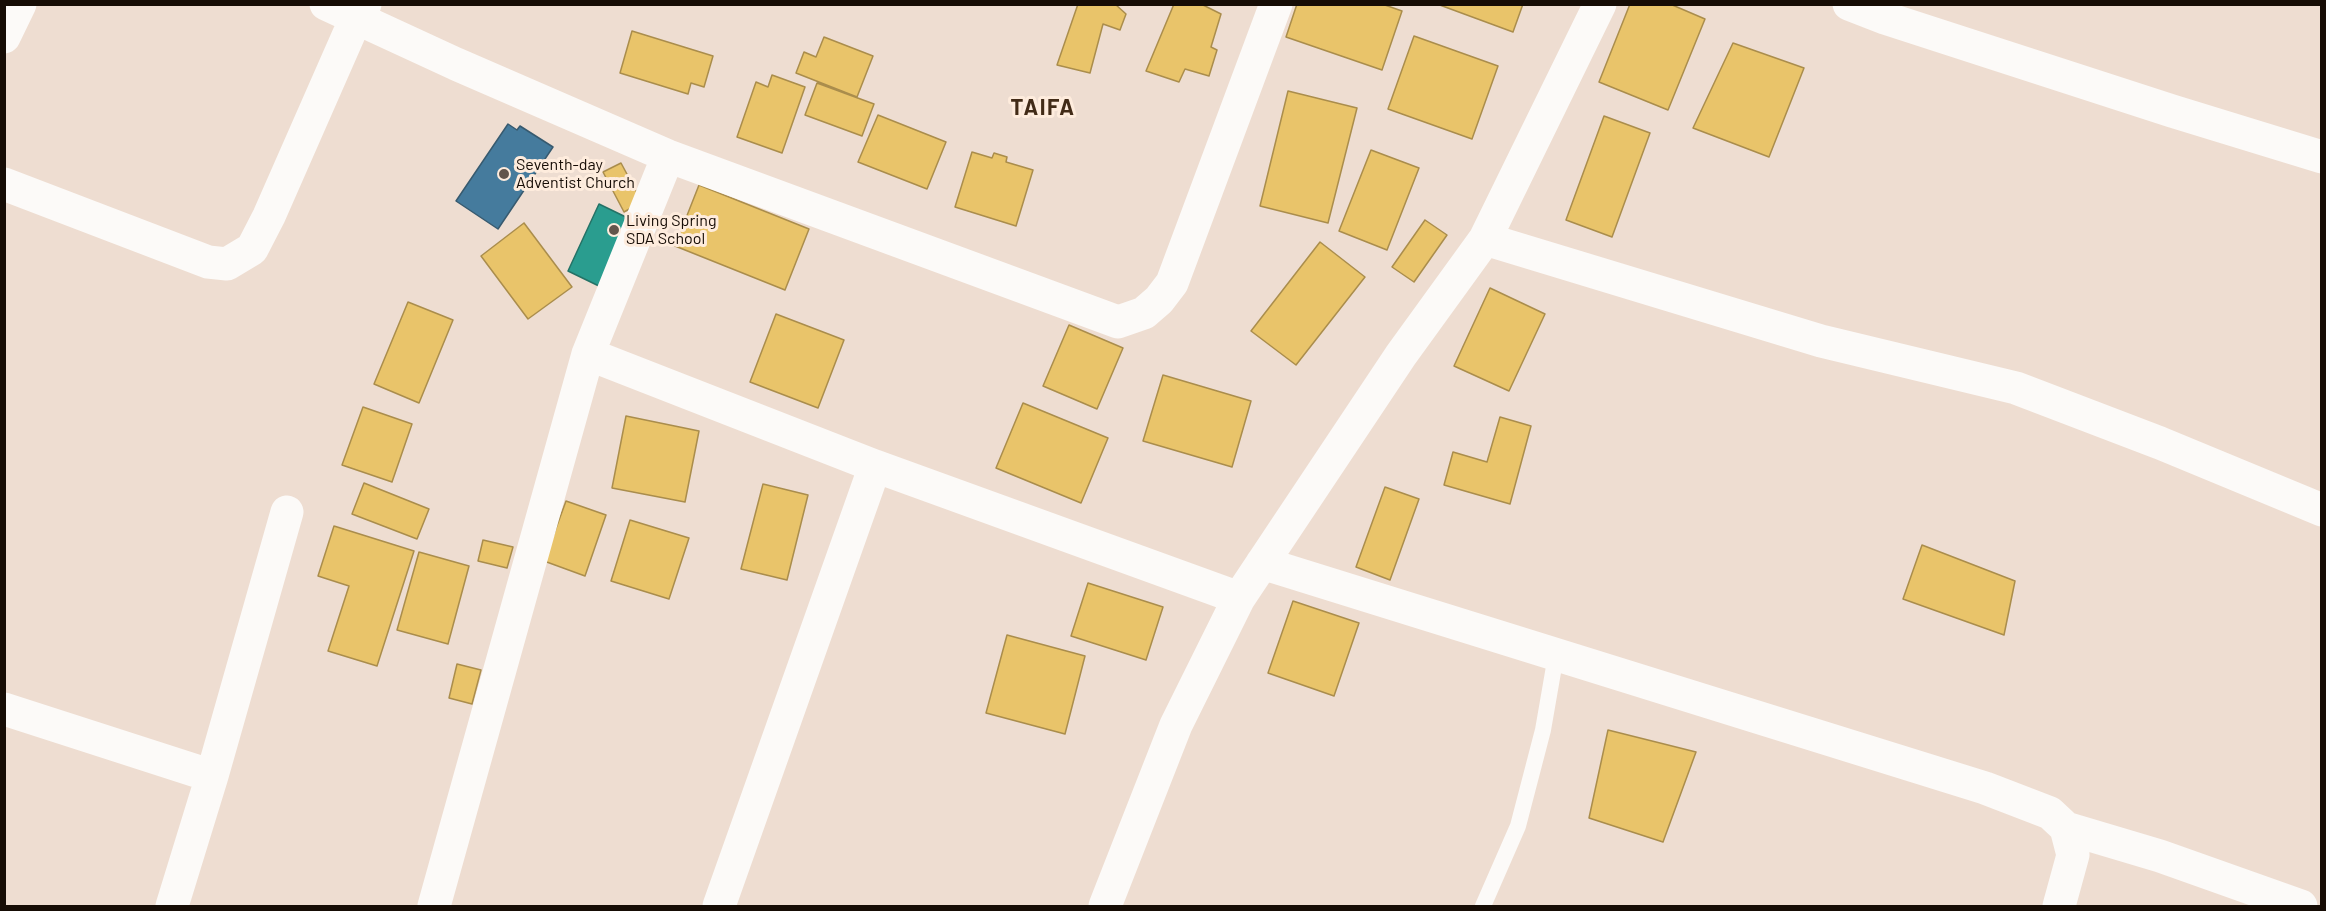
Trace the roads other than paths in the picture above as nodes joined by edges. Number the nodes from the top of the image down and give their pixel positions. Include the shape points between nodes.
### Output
1 (20, 4) edge
2 (326, 4) edge
3 (1276, 4) edge
4 (1600, 4) edge
5 (1849, 4) edge
6 (360, 11) edge
7 (1887, 11) edge
8 (4, 37) edge
9 (668, 156) junction
10 (2322, 157) edge
11 (4, 184) edge
12 (1485, 239) junction
13 (588, 354) junction
14 (875, 466) junction
15 (2322, 510) edge
16 (287, 512) dead end
17 (1262, 563) junction
18 (1239, 598) junction
19 (1556, 655) junction
20 (4, 709) edge
21 (212, 776) junction
22 (2066, 828) junction
23 (172, 906) edge
24 (434, 906) edge
25 (719, 906) edge
26 (1105, 906) edge
27 (1483, 906) edge
28 (2059, 906) edge
29 (2301, 906) edge

1 - 8 street
2 - 6 street
3 - 9 street via 1172,283 1144,313 1118,322
4 - 12 street
5 - 7 street
6 - 9 street
6 - 11 street via 252,249 227,264 208,262
7 - 10 street via 2172,111
9 - 13 street
12 - 15 street via 1821,341 2016,388
12 - 17 street via 1401,355
13 - 14 street
13 - 24 street
14 - 18 street
14 - 25 street
16 - 21 street
17 - 18 street
17 - 19 street
18 - 26 street via 1176,724
19 - 22 street via 1985,788 2050,813
19 - 27 lane via 1543,730 1518,826
20 - 21 street
21 - 23 street
22 - 28 street via 2073,855
22 - 29 street via 2160,856

